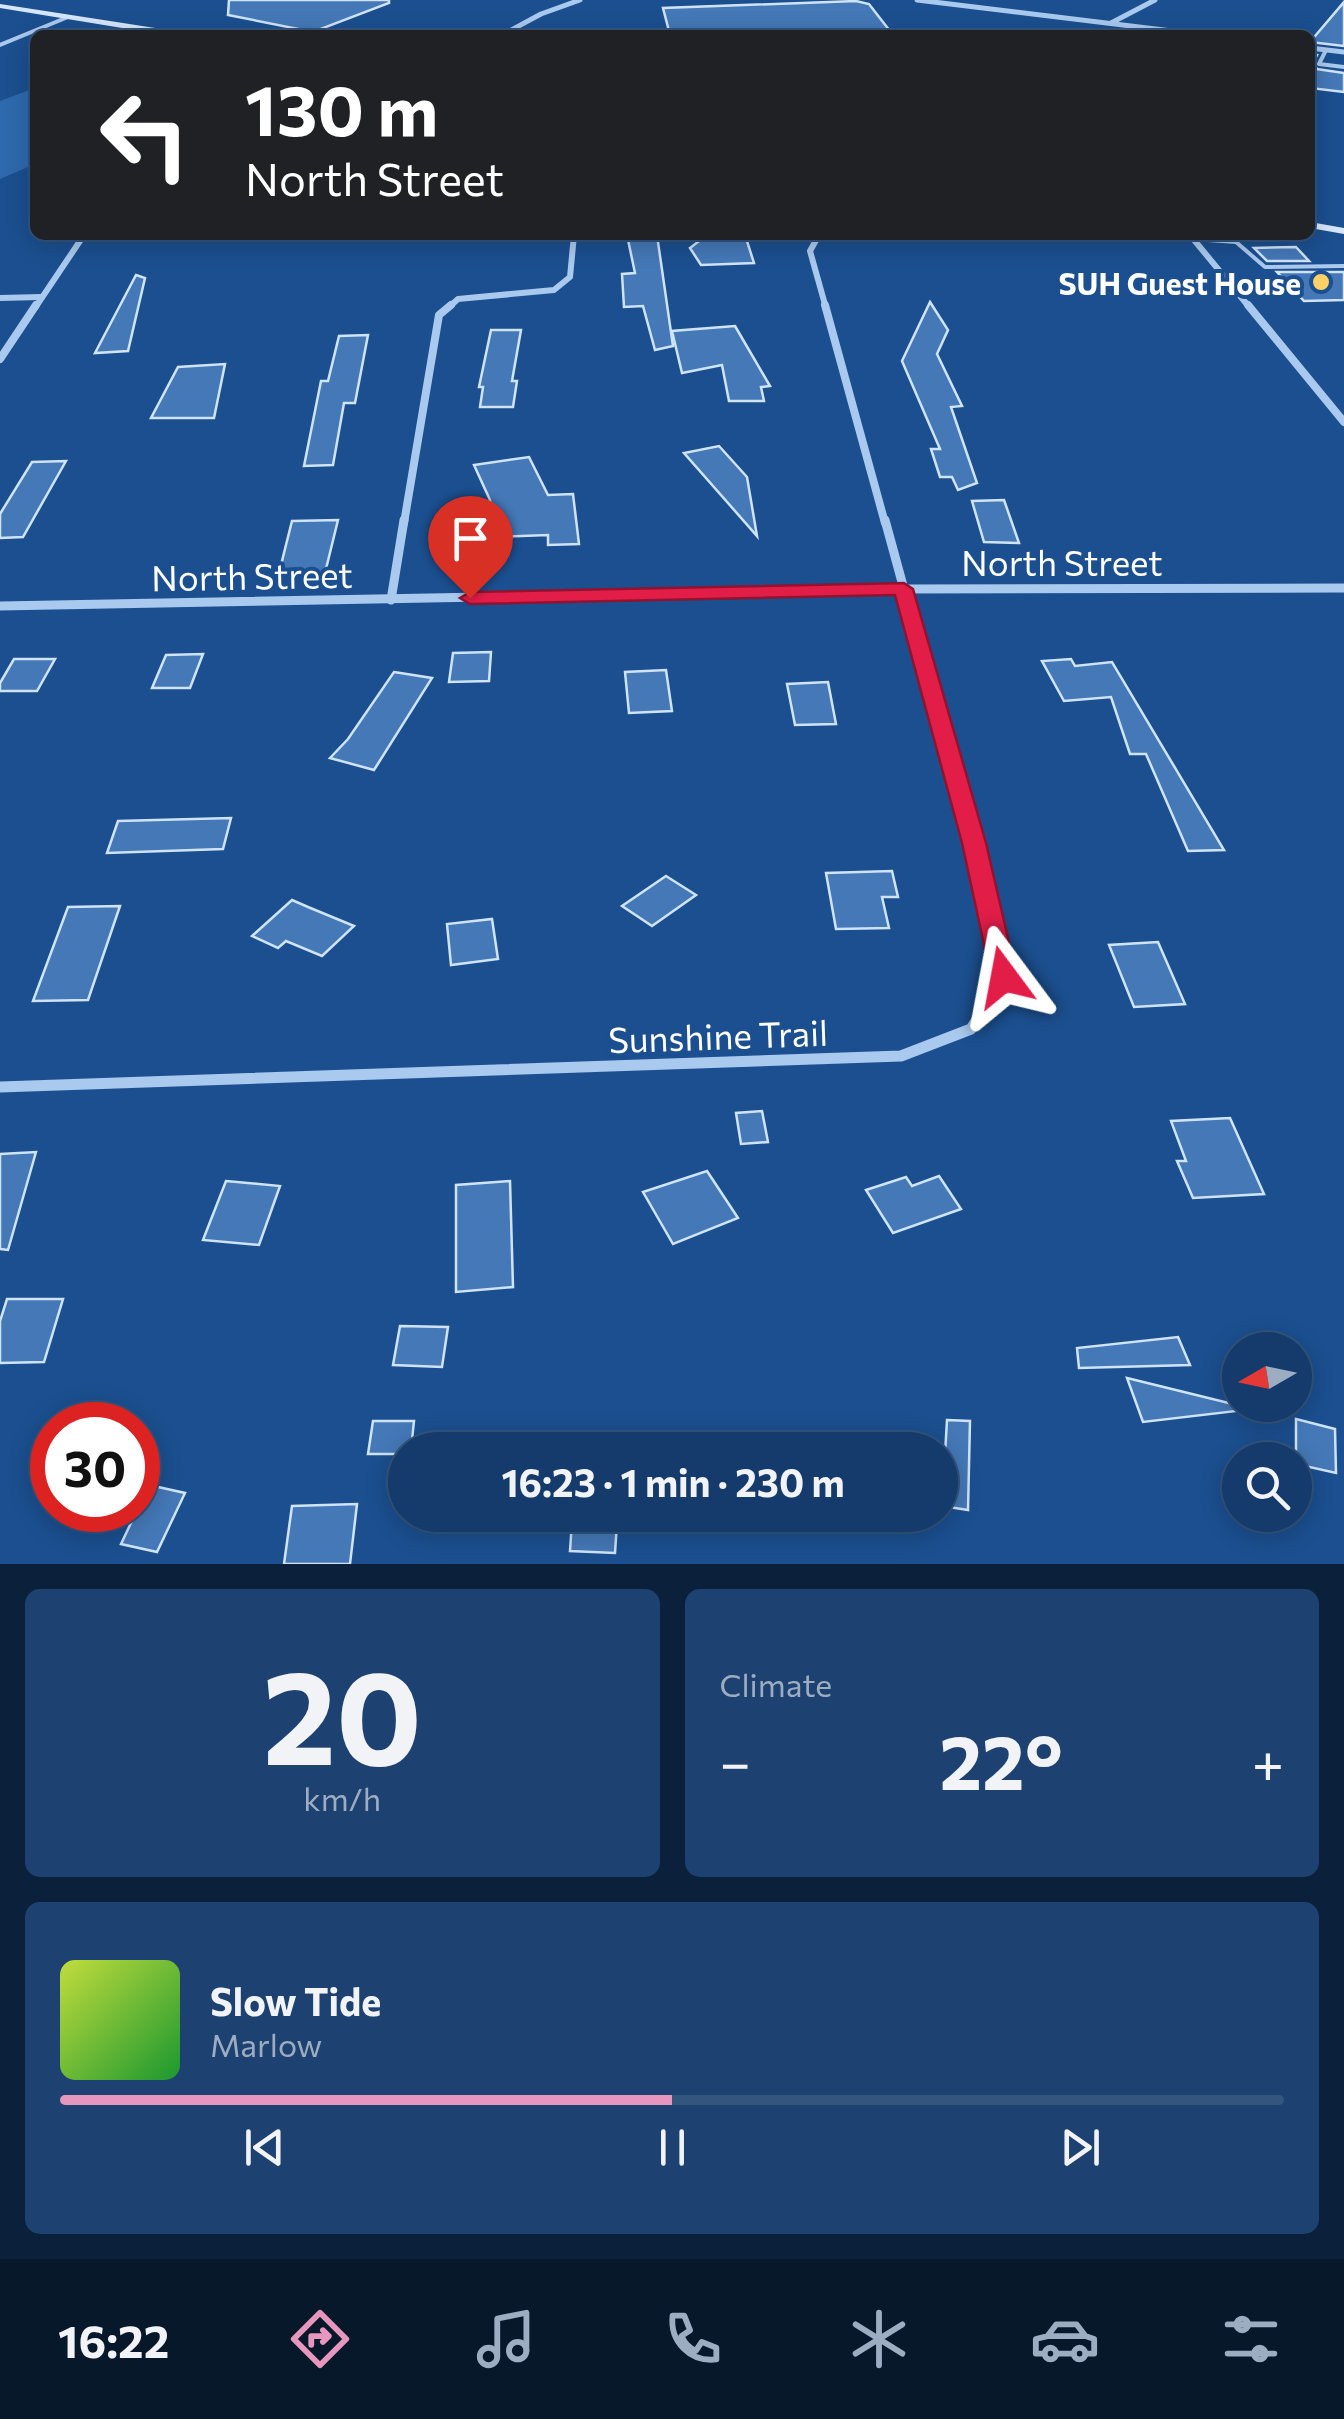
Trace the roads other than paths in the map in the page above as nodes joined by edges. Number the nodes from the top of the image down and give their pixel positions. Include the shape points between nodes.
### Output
1 (580, 0) edge
2 (917, 0) edge
3 (1156, 0) edge
4 (0, 6) edge
5 (68, 17) junction
6 (1110, 23) junction
7 (36, 30) edge
8 (150, 30) edge
9 (511, 30) edge
10 (1165, 30) edge
11 (30, 33) edge
12 (0, 45) edge
13 (1315, 49) edge
14 (1326, 50) junction
15 (1344, 52) edge
16 (1344, 67) edge
17 (1315, 226) edge
18 (1344, 231) edge
19 (81, 240) edge
20 (574, 240) edge
21 (816, 240) edge
22 (1194, 240) edge
23 (1218, 240) edge
24 (1344, 266) edge
25 (41, 297) junction
26 (0, 298) edge
27 (0, 358) edge
28 (1344, 422) edge
29 (1344, 588) edge
30 (904, 589) junction
31 (391, 600) junction
32 (0, 606) edge
33 (0, 1087) edge

1 - 9 street
2 - 6 street
3 - 6 street
4 - 5 main road
5 - 7 lane
5 - 8 main road
6 - 10 street
11 - 12 lane
13 - 14 street
14 - 15 street
14 - 16 lane via 1319,64
17 - 18 main road
19 - 25 street
20 - 31 street via 570,277 554,290 458,299 439,315
21 - 30 street, Sunshine Trail via 810,252
22 - 28 street
23 - 24 lane via 1236,242 1265,267
25 - 26 street
25 - 27 street
29 - 30 street, North Street
30 - 31 street, North Street
30 - 33 street, Sunshine Trail via 1004,977 971,1029 901,1056
31 - 32 street, North Street

